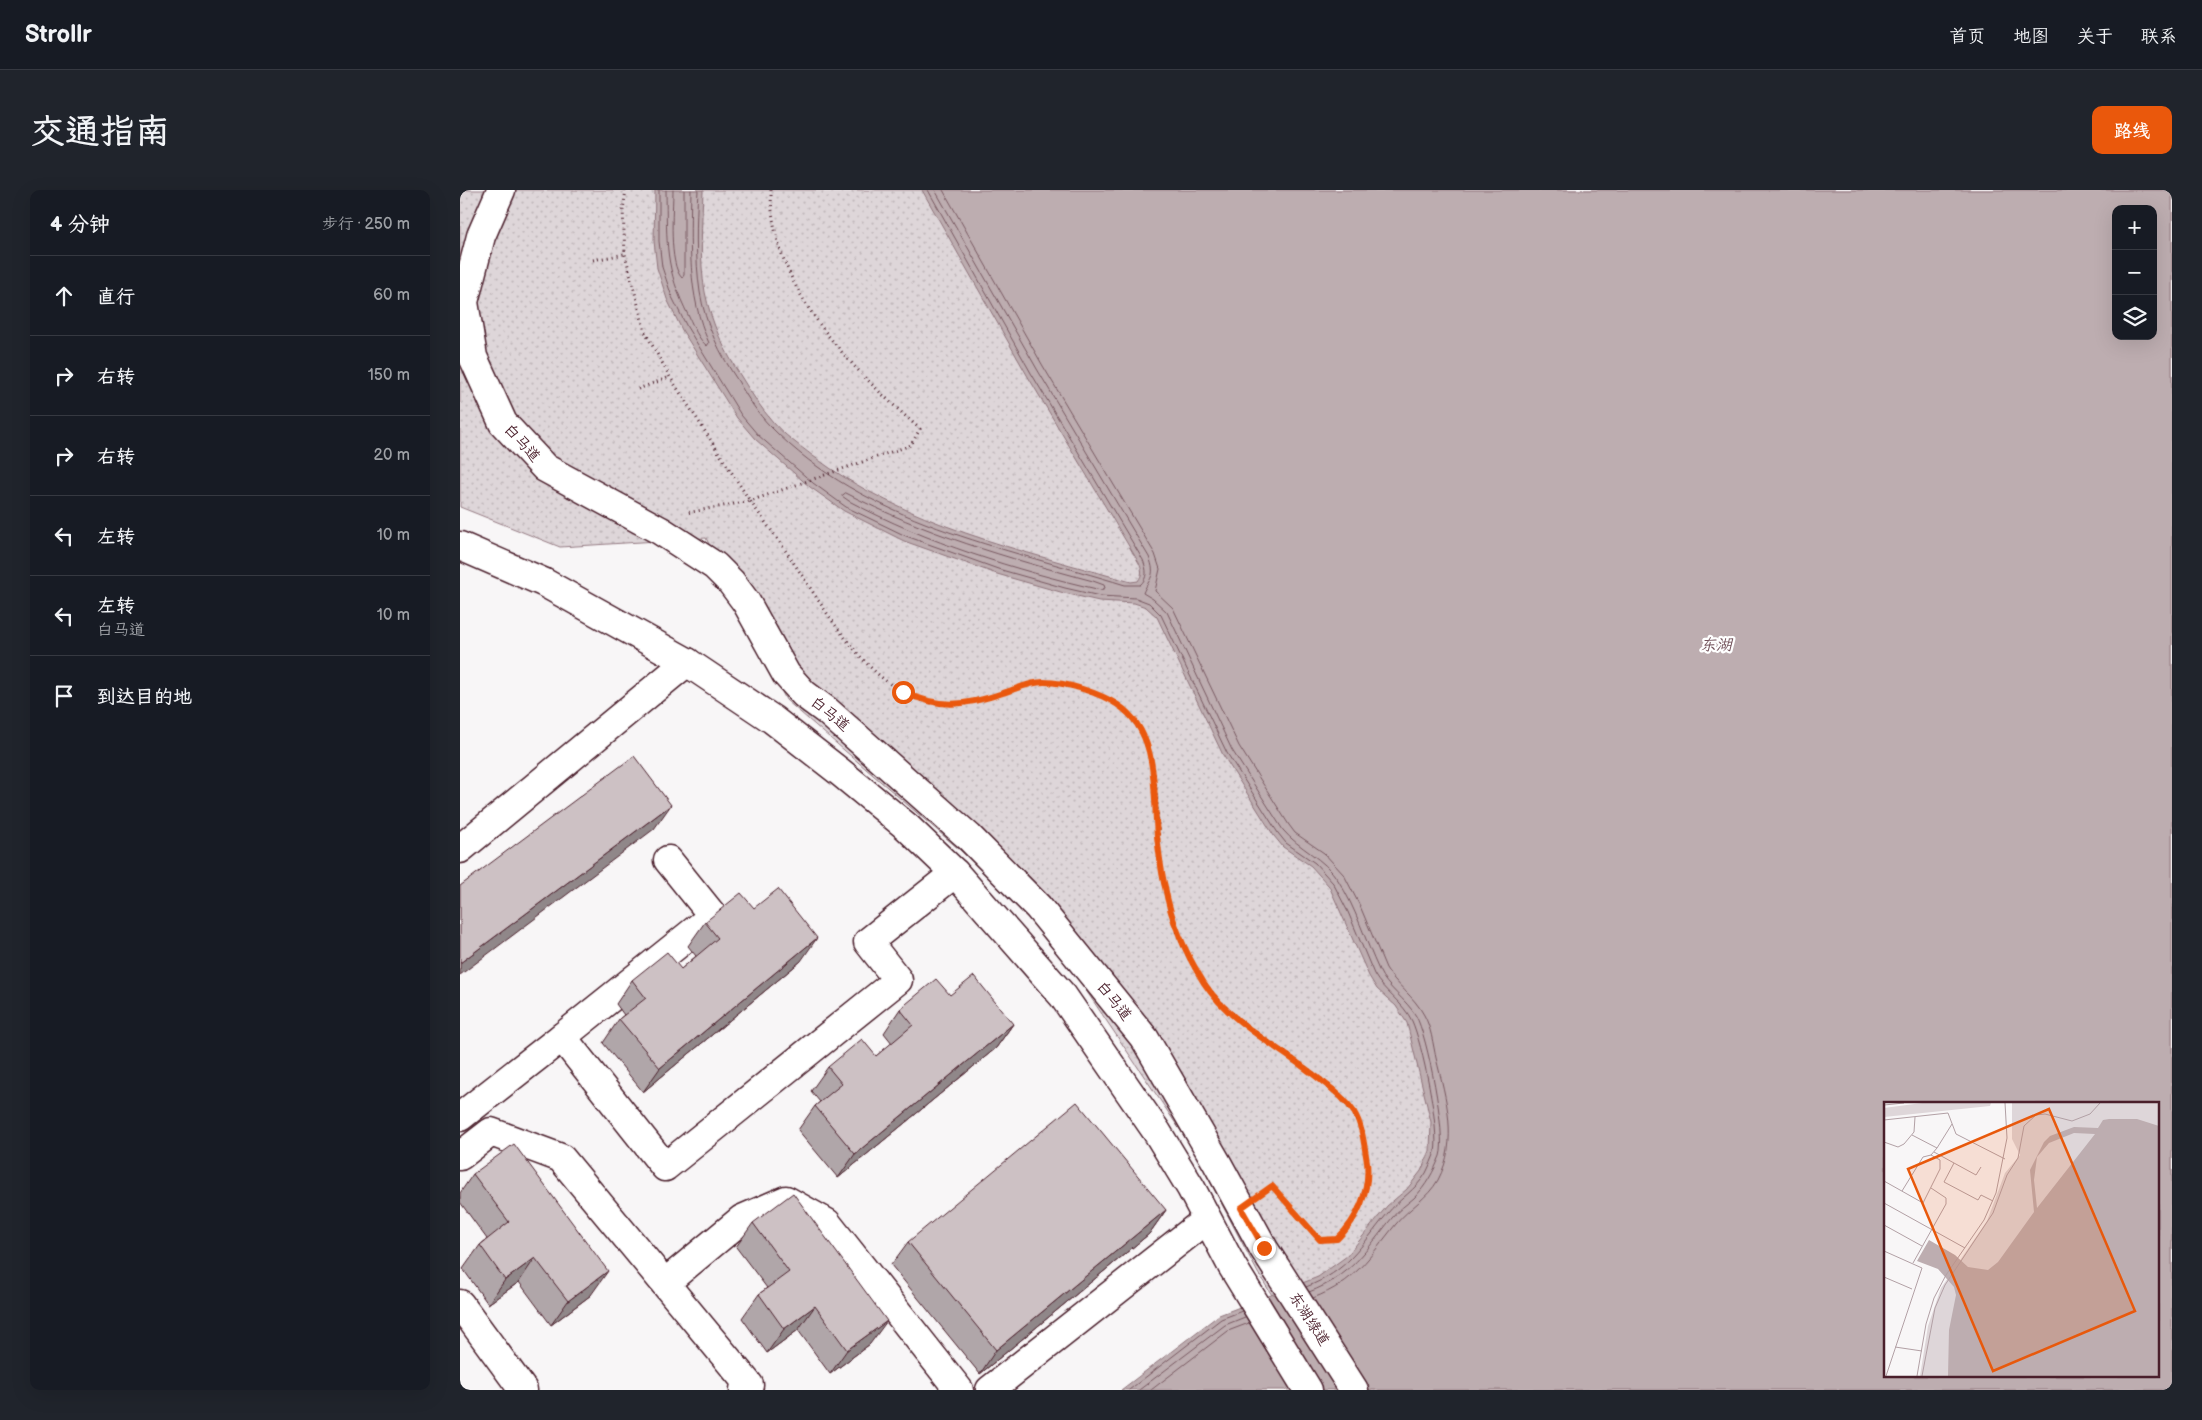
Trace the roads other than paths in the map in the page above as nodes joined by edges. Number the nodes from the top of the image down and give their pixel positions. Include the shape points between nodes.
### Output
1 (501, 190) edge
2 (460, 546) edge
3 (688, 662) junction
4 (460, 849) edge
5 (668, 860) dead end
6 (955, 873) junction
7 (562, 1037) junction
8 (460, 1117) edge
9 (460, 1156) edge
10 (1206, 1220) junction
11 (1264, 1248) joint
12 (665, 1283) junction
13 (460, 1304) edge
14 (523, 1390) edge
15 (744, 1390) edge
16 (959, 1390) edge
17 (990, 1390) edge
18 (1308, 1390) edge
19 (1354, 1390) edge

1 - 11 street, 白马道 via 481,236 464,302 473,357 503,423 545,468 695,551 715,566 746,602 786,674 804,694 962,831 1038,907 1145,1039
2 - 3 street via 543,582
3 - 4 street
3 - 6 street via 772,719 840,772 907,827
5 - 7 street via 713,916
6 - 7 street via 868,942 898,980 665,1167
6 - 10 street via 1063,996 1157,1132
7 - 8 street
9 - 12 street via 491,1132 561,1158
10 - 17 street
10 - 18 street
11 - 19 street, 东湖绿道
12 - 15 street via 750,1386
12 - 16 street via 742,1219 786,1200 827,1223
13 - 14 street

